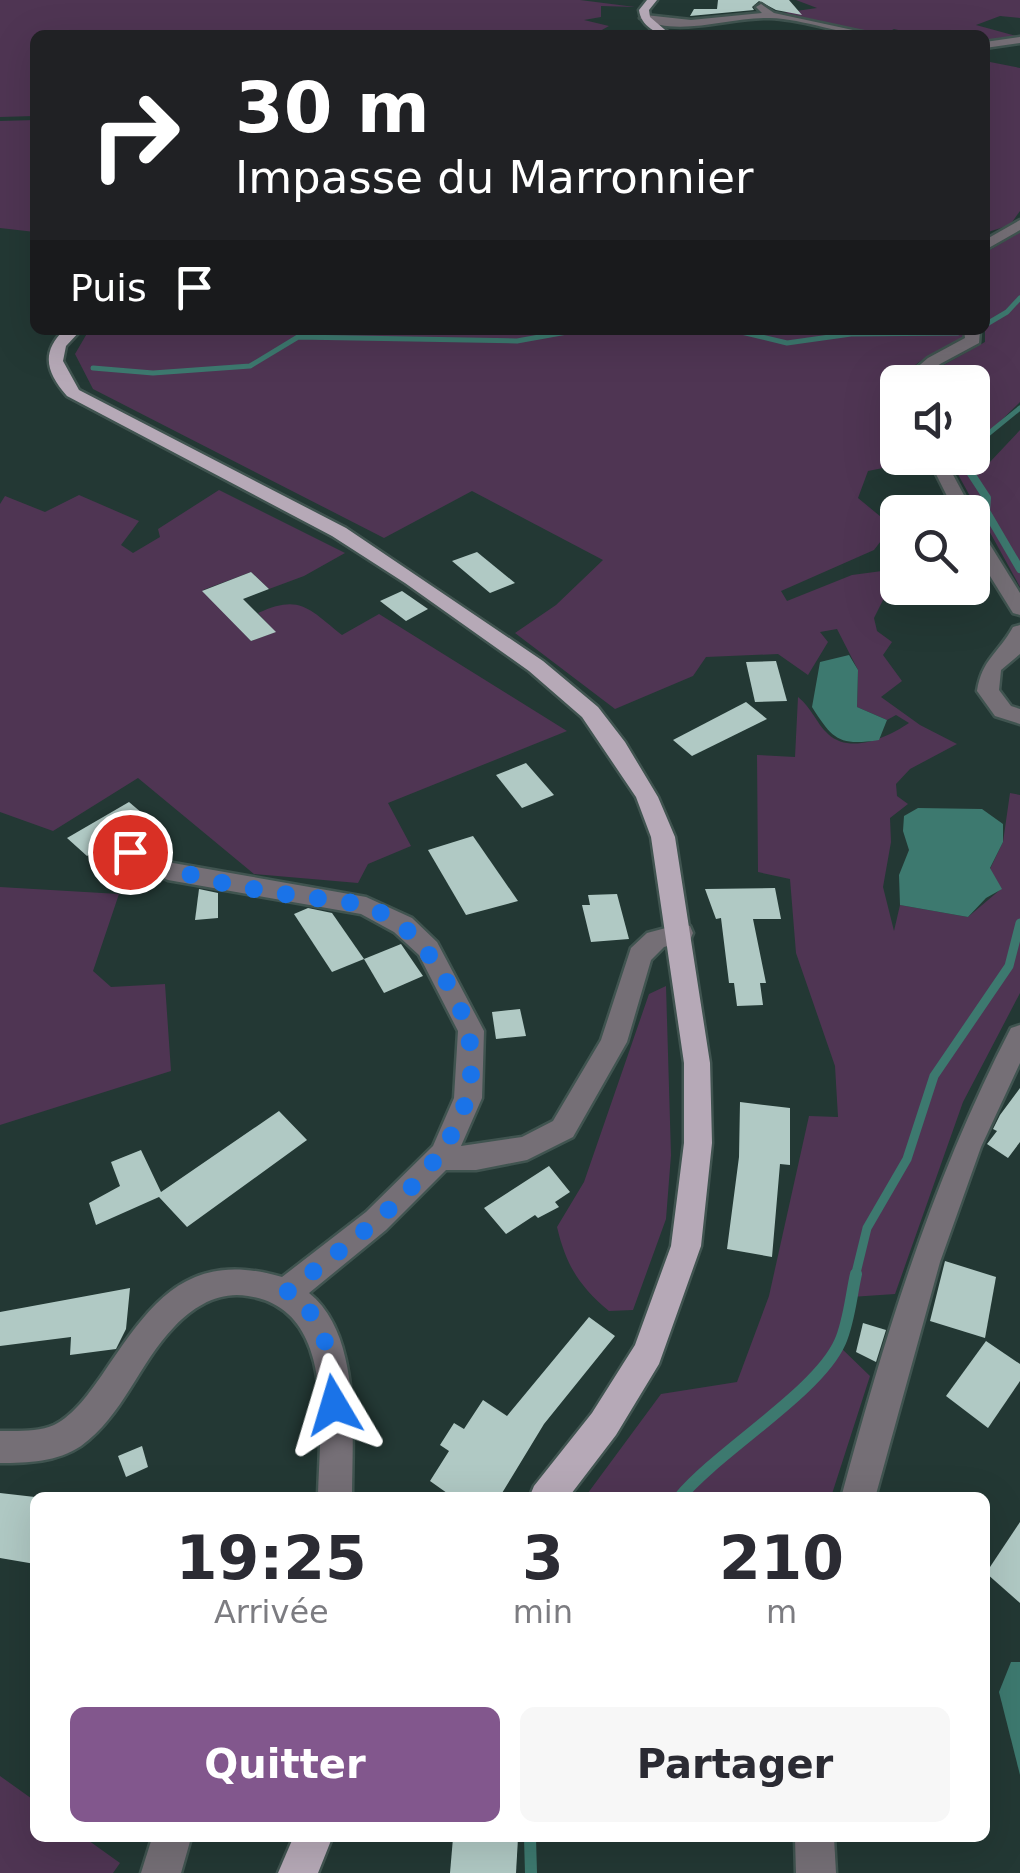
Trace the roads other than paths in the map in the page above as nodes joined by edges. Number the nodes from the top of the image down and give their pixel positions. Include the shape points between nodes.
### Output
1 (652, 0) edge
2 (757, 0) edge
3 (771, 15) junction
4 (644, 18) junction
5 (660, 30) edge
6 (846, 30) edge
7 (1020, 40) edge
8 (990, 45) edge
9 (1020, 224) edge
10 (990, 243) edge
11 (68, 335) edge
12 (972, 335) edge
13 (929, 365) edge
14 (990, 561) edge
15 (1020, 610) edge
16 (1020, 631) edge
17 (1019, 716) edge
18 (130, 852) dead end
19 (680, 933) junction
20 (1020, 1036) edge
21 (439, 1158) junction
22 (287, 1292) junction
23 (0, 1447) edge
24 (336, 1492) edge
25 (551, 1492) edge
26 (860, 1492) edge
27 (171, 1842) edge
28 (311, 1842) edge
29 (815, 1842) edge
30 (161, 1873) edge
31 (298, 1873) edge
32 (816, 1873) edge

1 - 4 main road
2 - 3 street
3 - 4 street via 692,23
3 - 6 street
4 - 5 main road
7 - 8 street
9 - 10 street
11 - 19 main road via 56,347 53,364 74,393 339,532 536,666 590,712 647,797 663,838
12 - 13 street
14 - 15 street
16 - 17 street via 1013,649 992,668 988,690 1004,711
18 - 21 street via 168,870 366,906 403,925 428,949 470,1032 468,1098
19 - 21 street via 640,954 614,1042 563,1129 526,1148
19 - 25 main road via 697,1063 698,1143 686,1246 648,1353
20 - 26 street via 981,1107 913,1290
21 - 22 street via 376,1221
22 - 23 street via 232,1280 191,1292 160,1319 95,1411 65,1438
22 - 24 street via 302,1300 319,1325 333,1374
27 - 30 street
28 - 31 main road
29 - 32 street

